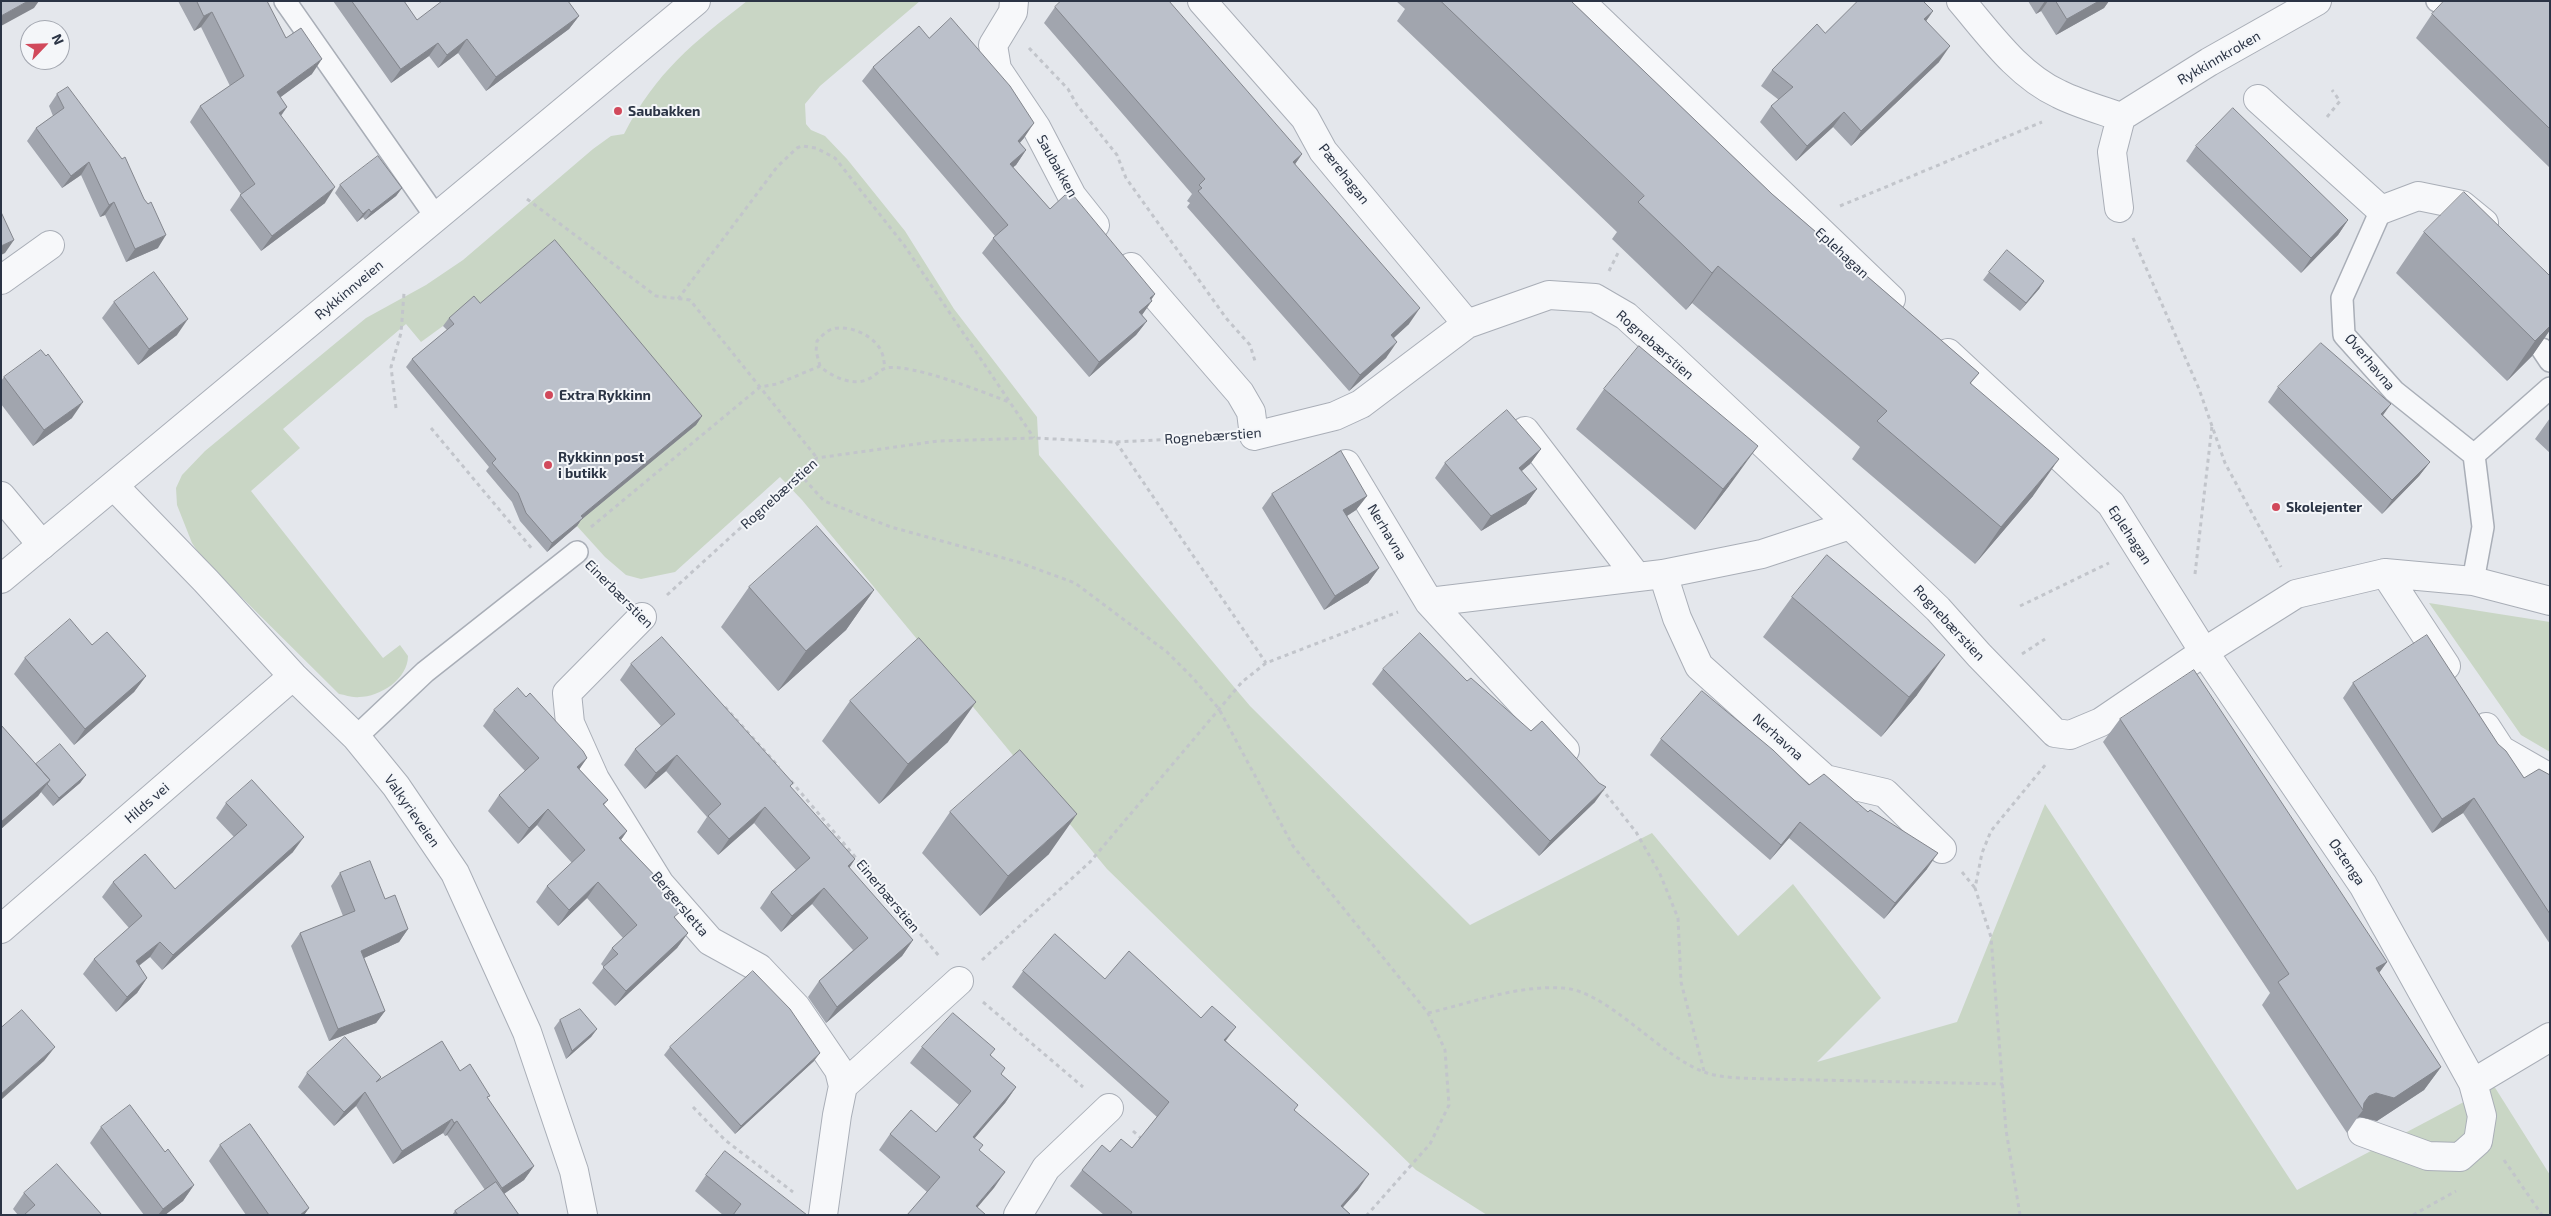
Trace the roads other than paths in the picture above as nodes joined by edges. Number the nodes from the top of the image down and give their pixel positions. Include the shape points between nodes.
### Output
1 (285, 1) edge
2 (696, 1) edge
3 (1202, 1) edge
4 (1580, 1) edge
5 (1961, 1) edge
6 (2317, 1) edge
7 (1010, 13) edge
8 (2258, 99) dead end
9 (2121, 117) junction
10 (2119, 208) road end
11 (2381, 210) junction
12 (436, 217) junction
13 (2504, 239) edge
14 (50, 245) dead end
15 (1, 280) edge
16 (1467, 324) junction
17 (2550, 388) edge
18 (1525, 431) edge
19 (1254, 436) joint
20 (2474, 455) junction
21 (1345, 462) edge
22 (114, 486) junction
23 (1, 496) edge
24 (1850, 525) junction
25 (42, 544) junction
26 (577, 552) road end
27 (2385, 573) junction
28 (1663, 574) junction
29 (1636, 577) junction
30 (1, 579) edge
31 (2473, 581) junction
32 (2550, 601) edge
33 (1429, 602) junction
34 (642, 617) road end
35 (2204, 652) junction
36 (293, 676) junction
37 (2458, 686) edge
38 (2474, 710) edge
39 (356, 737) junction
40 (2550, 778) edge
41 (1600, 788) edge
42 (1942, 849) dead end
43 (1, 929) edge
44 (959, 981) road end
45 (2550, 1037) edge
46 (2473, 1083) junction
47 (843, 1086) junction
48 (1109, 1108) road end
49 (2362, 1132) edge
50 (580, 1214) edge
51 (824, 1215) edge
52 (1018, 1215) edge

1 - 12 lane
2 - 12 street, Rykkinnveien
3 - 16 street, Pærehagan via 1305,118 1323,151
4 - 35 street, Eplehagan via 1807,220 2111,504
5 - 9 street via 2004,52 2030,76 2059,94
6 - 9 street, Rykkinnkroken via 2209,62
7 - 19 street, Saubakken via 993,46 997,69 1036,127 1072,196 1240,393 1251,412
8 - 11 street
9 - 10 street via 2112,152
11 - 13 street via 2418,196 2462,205
11 - 20 lane, Øverhavna via 2342,298 2344,335 2394,391
12 - 22 street, Rykkinnveien
14 - 15 street
16 - 19 street, Rognebærstien via 1361,404 1335,416
16 - 24 street, Rognebærstien via 1549,295 1595,298 1626,316
17 - 20 lane
18 - 29 street
20 - 31 lane via 2483,527
21 - 33 street, Nerhavna
22 - 25 street, Rykkinnveien
22 - 36 street, Valkyrieveien
23 - 25 street
24 - 28 street via 1762,554
24 - 35 street, Rognebærstien via 1938,609 2055,733 2070,735 2101,722
25 - 30 street, Rykkinnveien
26 - 39 lane via 425,672
27 - 31 street
27 - 35 street via 2296,594
27 - 37 street
28 - 29 street
28 - 42 street, Nerhavna via 1677,618 1699,666 1825,780 1885,793
29 - 33 street
31 - 32 street
33 - 41 street, Nerhavna
34 - 47 street, Bergersletta via 568,693 570,723 595,779 660,884 710,941 759,968 796,1007 840,1070
35 - 46 street, Østenga via 2363,885
36 - 39 street, Valkyrieveien
36 - 43 street, Hilds vei
38 - 40 street via 2501,750
39 - 50 street, Valkyrieveien via 396,786 455,873 527,1032 574,1171
44 - 47 street
45 - 46 street
46 - 49 street, Østenga via 2482,1116 2478,1141 2460,1157 2428,1156
47 - 51 street
48 - 52 street via 1046,1168

